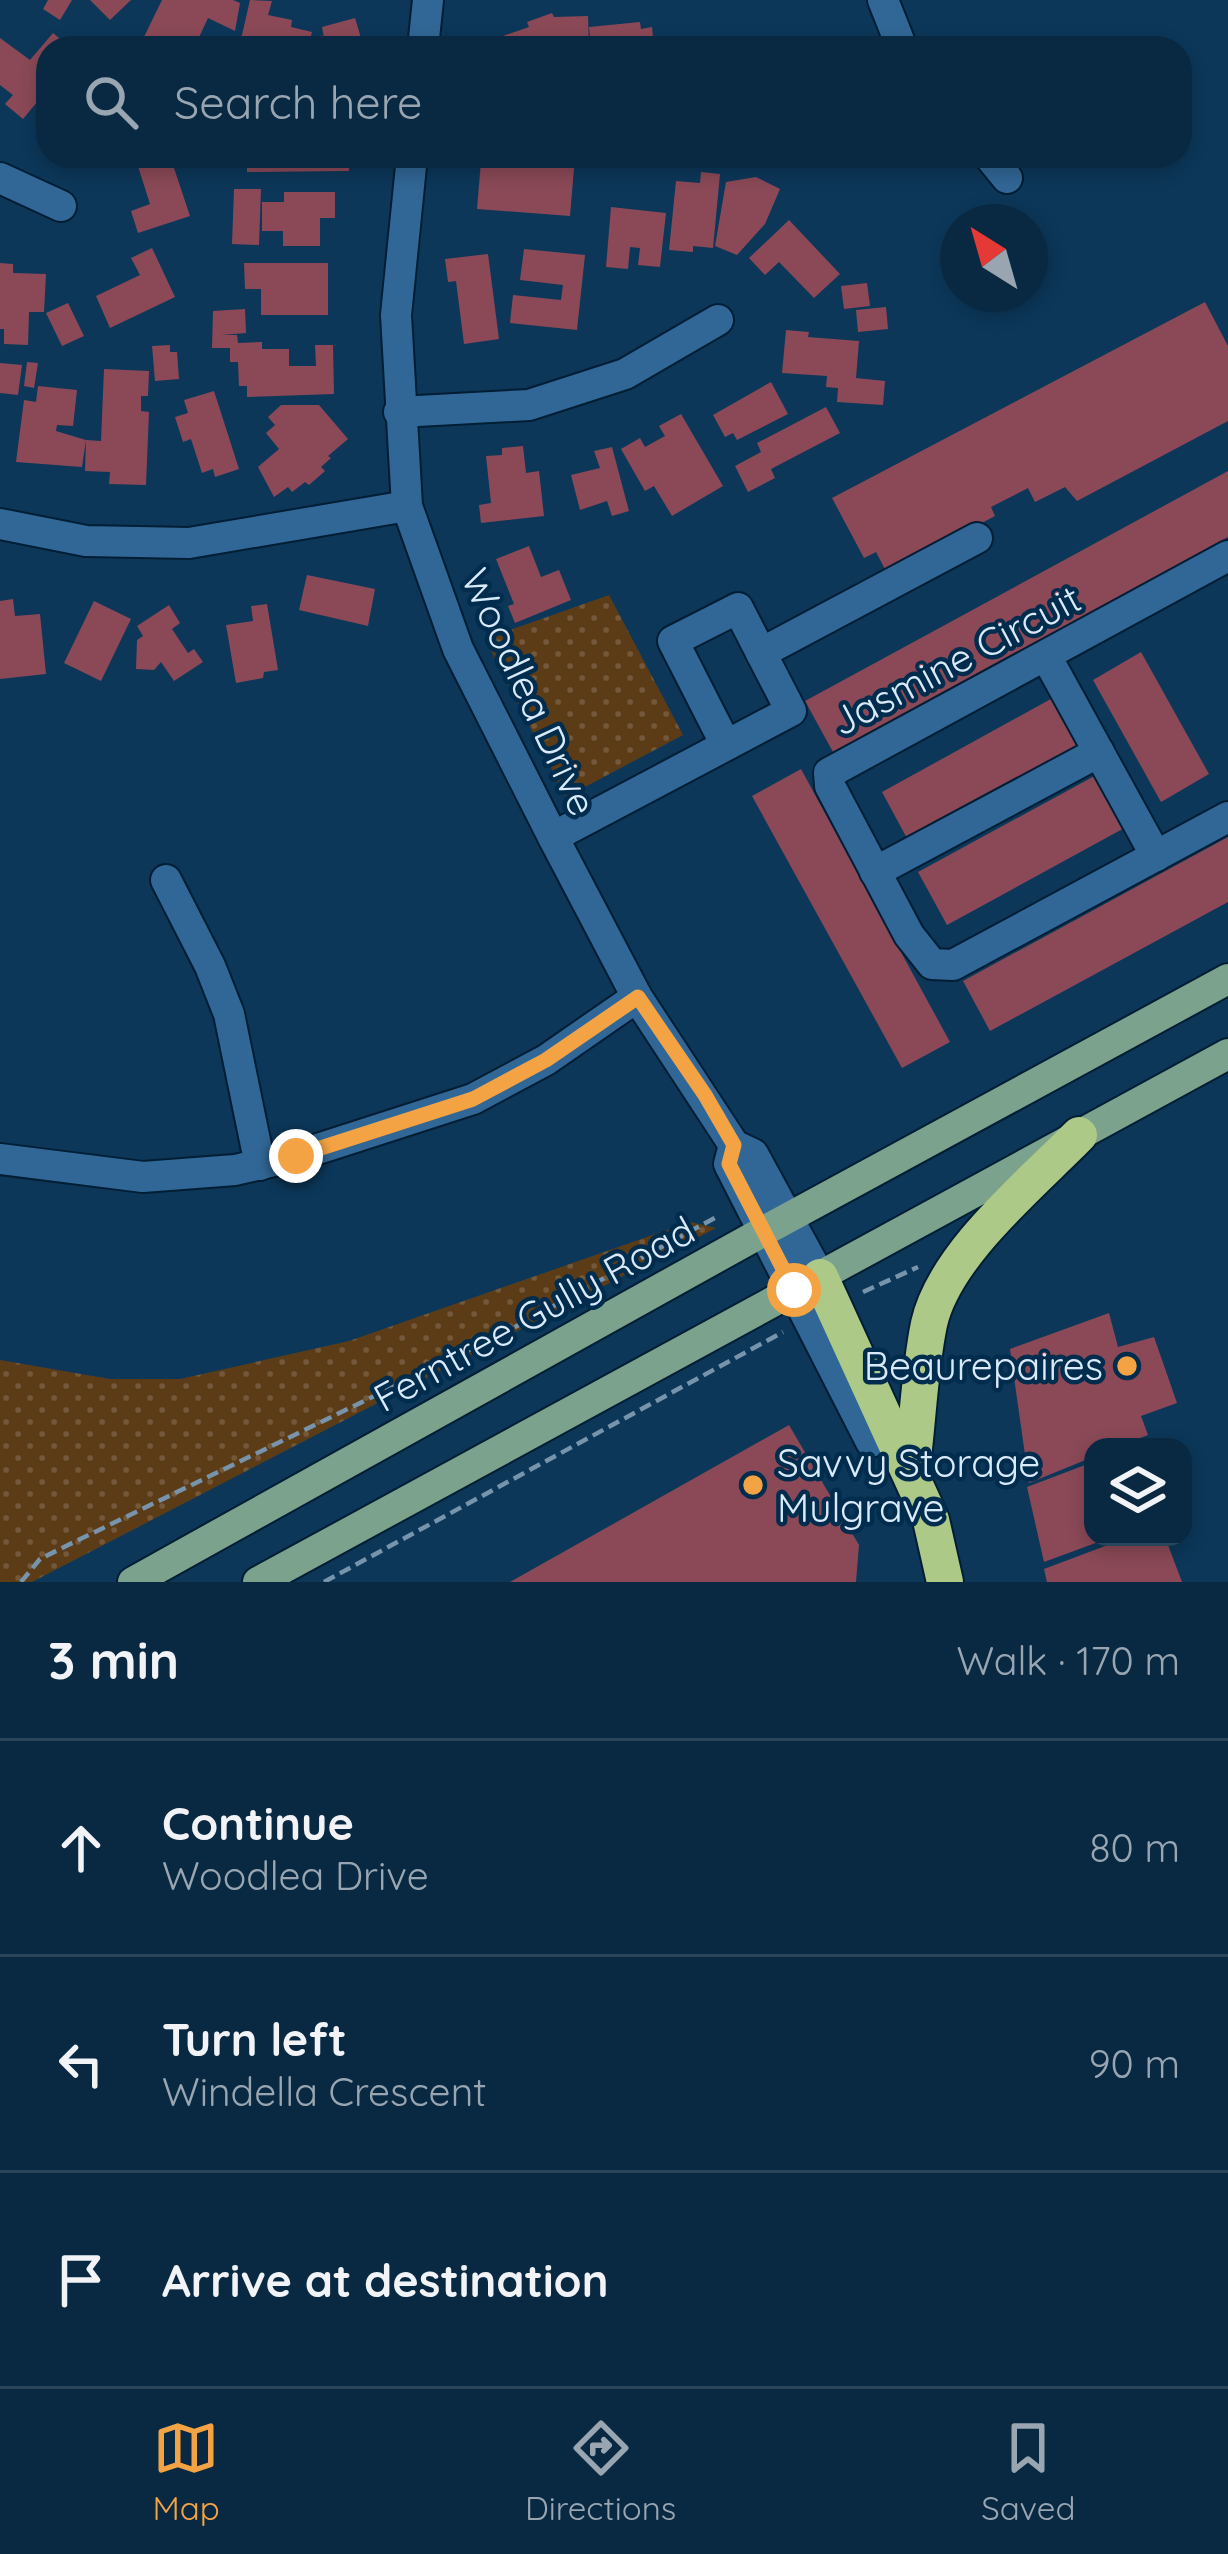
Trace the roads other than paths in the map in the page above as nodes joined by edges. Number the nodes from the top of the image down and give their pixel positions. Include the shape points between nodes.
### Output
1 (428, 0) edge
2 (883, 0) edge
3 (424, 36) edge
4 (897, 36) edge
5 (411, 168) edge
6 (0, 178) edge
7 (61, 206) dead end
8 (718, 320) dead end
9 (398, 412) junction
10 (407, 506) junction
11 (0, 524) edge
12 (977, 538) dead end
13 (1227, 559) edge
14 (761, 653) junction
15 (1046, 656) junction
16 (726, 746) junction
17 (1099, 752) junction
18 (1228, 817) edge
19 (553, 837) junction
20 (1156, 856) junction
21 (875, 872) junction
22 (166, 880) dead end
23 (1228, 980) edge
24 (638, 997) junction
25 (1228, 1054) edge
26 (1079, 1135) junction
27 (0, 1160) edge
28 (260, 1165) junction
29 (776, 1225) junction
30 (814, 1298) junction
31 (871, 1442) dead end
32 (911, 1473) junction
33 (133, 1582) edge
34 (258, 1582) edge
35 (945, 1582) edge

1 - 3 street
2 - 4 street
5 - 9 street, Woodlea Drive via 395,315
6 - 7 street
8 - 9 street via 625,374 529,405
9 - 10 street, Woodlea Drive
10 - 11 street via 189,543 86,541
10 - 19 street, Woodlea Drive via 458,649
12 - 14 street
13 - 15 street, Jasmine Circuit
14 - 16 street via 791,711
14 - 16 street via 738,608 673,641
15 - 17 street
15 - 21 street, Jasmine Circuit via 830,773
16 - 19 street
17 - 20 street
17 - 21 street
18 - 20 street, Jasmine Circuit
19 - 24 street, Woodlea Drive
20 - 21 street, Jasmine Circuit via 953,965 932,964
22 - 28 street via 229,1014
23 - 29 main road, Ferntree Gully Road
24 - 28 street via 473,1099
24 - 29 street, Woodlea Drive via 734,1145 753,1154
25 - 26 main road
26 - 30 main road
26 - 32 highway via 973,1244 930,1320
27 - 28 street via 143,1177
29 - 30 street, Woodlea Drive
29 - 33 main road, Ferntree Gully Road
30 - 31 street, Woodlea Drive
30 - 32 highway
30 - 34 main road
32 - 35 highway

